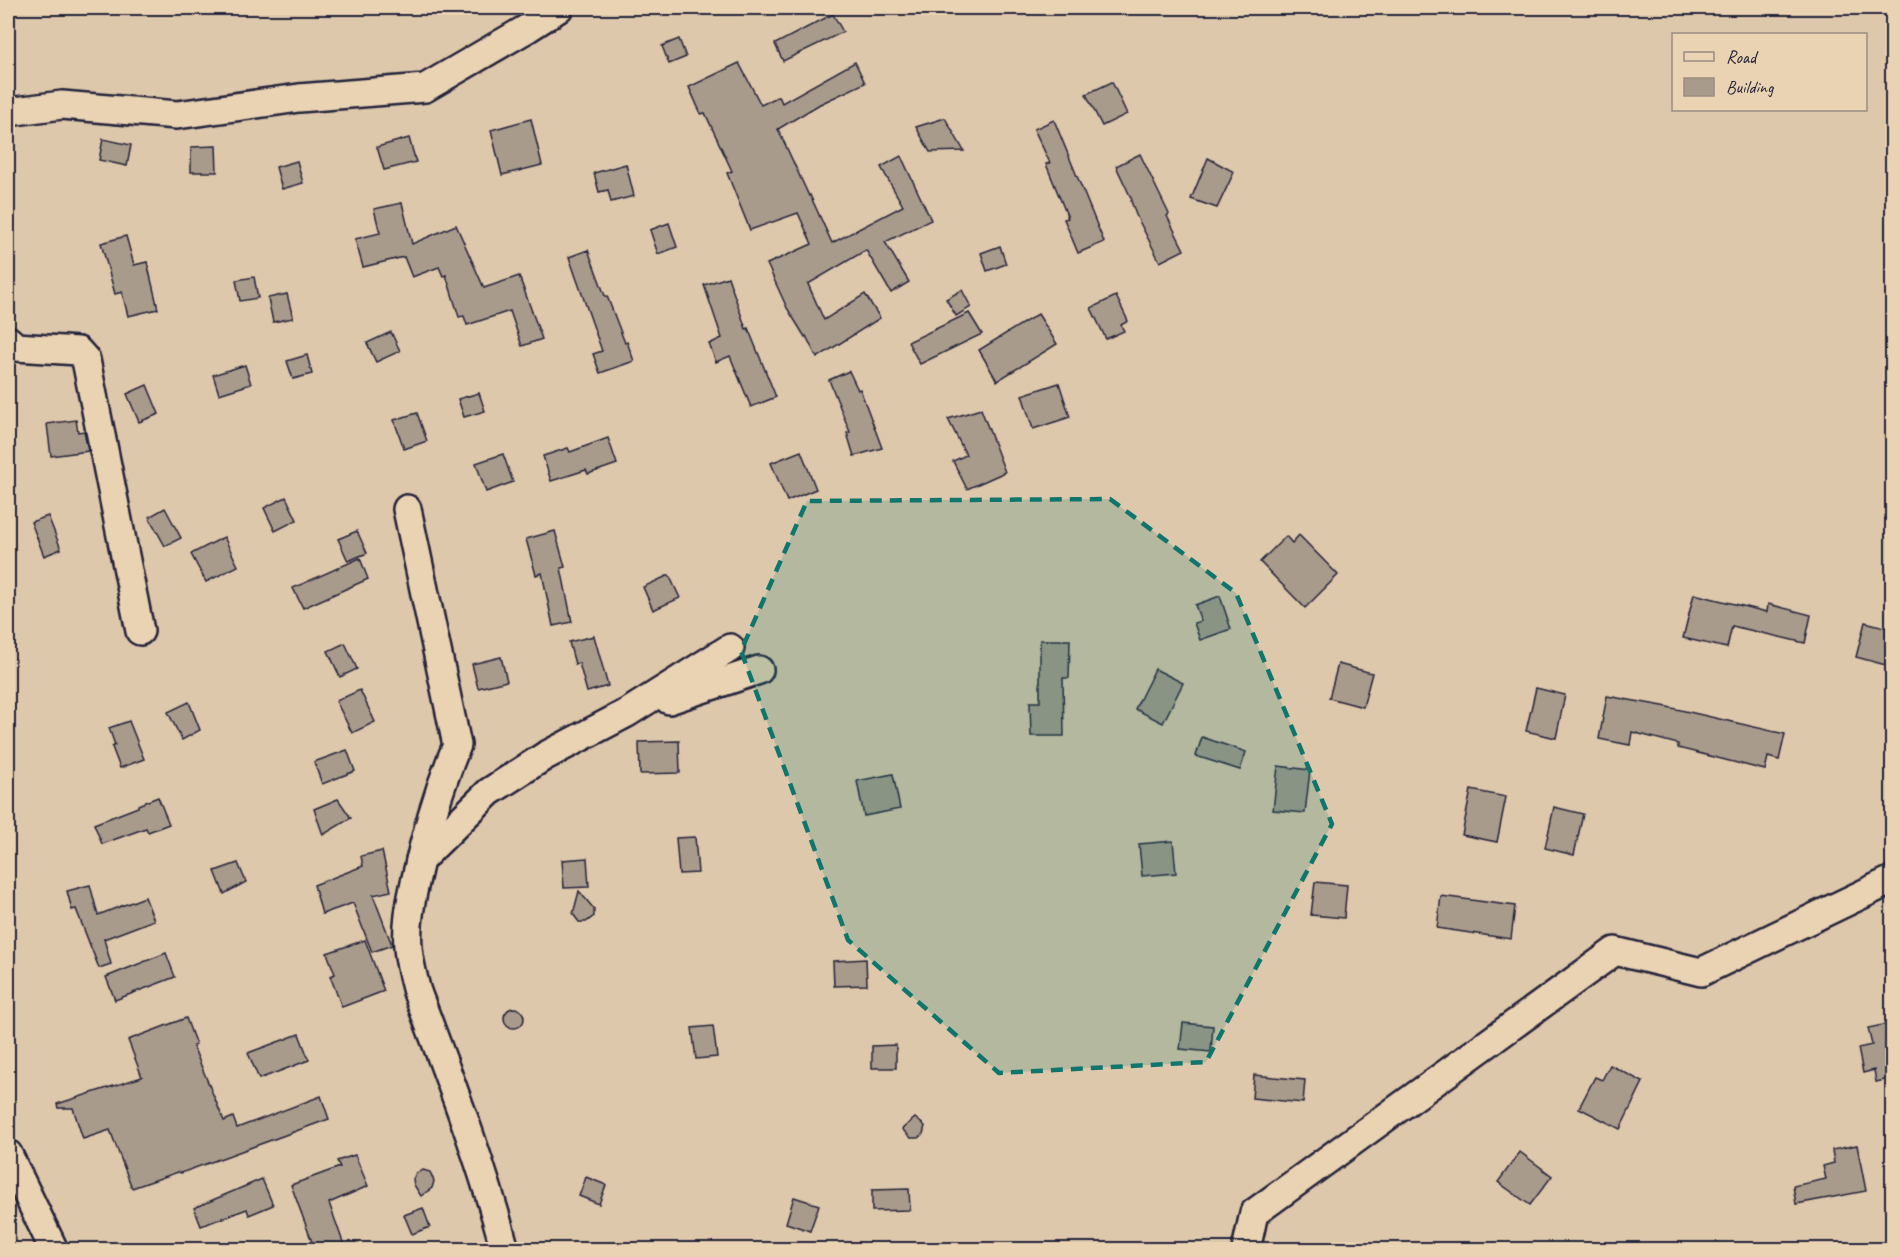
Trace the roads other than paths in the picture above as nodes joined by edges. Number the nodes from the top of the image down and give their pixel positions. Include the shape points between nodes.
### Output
1 (559, 8) edge
2 (8, 112) edge
3 (8, 340) edge
4 (407, 509) dead end
5 (140, 631) dead end
6 (730, 648) dead end
7 (759, 670) dead end
8 (627, 713) junction
9 (420, 860) junction
10 (1893, 880) edge
11 (8, 1154) edge
12 (54, 1250) edge
13 (505, 1250) edge
14 (1246, 1250) edge

1 - 2 street via 425,88 298,98 177,115 62,105
3 - 5 street via 16,347 78,351 86,360
4 - 9 street via 457,745
6 - 8 street
7 - 8 street
8 - 9 street via 545,756 489,792
9 - 13 street via 410,904 407,946 411,971 469,1131
10 - 14 street via 1701,972 1615,951 1254,1213
11 - 12 street

